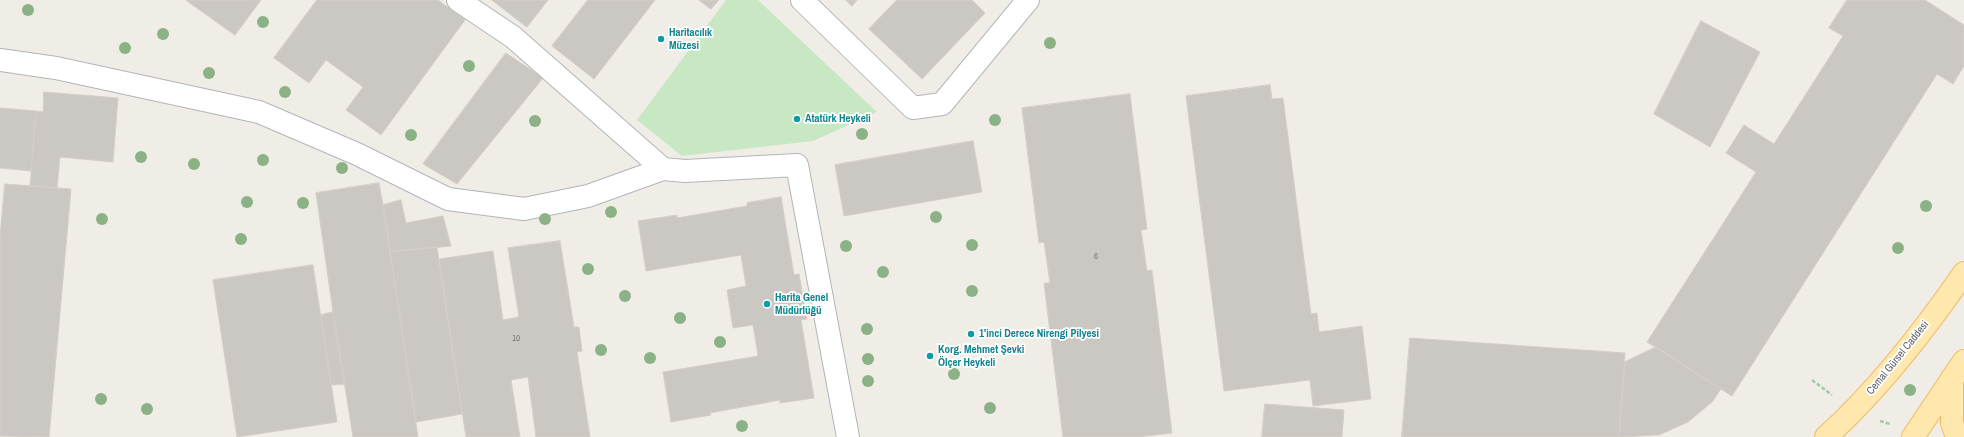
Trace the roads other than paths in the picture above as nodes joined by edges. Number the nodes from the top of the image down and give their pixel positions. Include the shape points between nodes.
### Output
1 (458, 0) edge
2 (802, 0) edge
3 (1024, 1) edge
4 (0, 60) edge
5 (663, 169) junction
6 (1964, 273) edge
7 (1958, 369) edge
8 (848, 437) edge
9 (1826, 437) edge
10 (1912, 437) edge
11 (1957, 437) edge

1 - 5 street via 513,37
2 - 3 street via 913,108 942,104
4 - 5 street via 56,68 260,112 357,154 448,199 524,210 588,196
5 - 8 street via 685,171 797,165
6 - 9 main road, Cemal Gürsel Caddesi via 1905,351 1854,411
7 - 10 main road
7 - 11 main road via 1952,423

